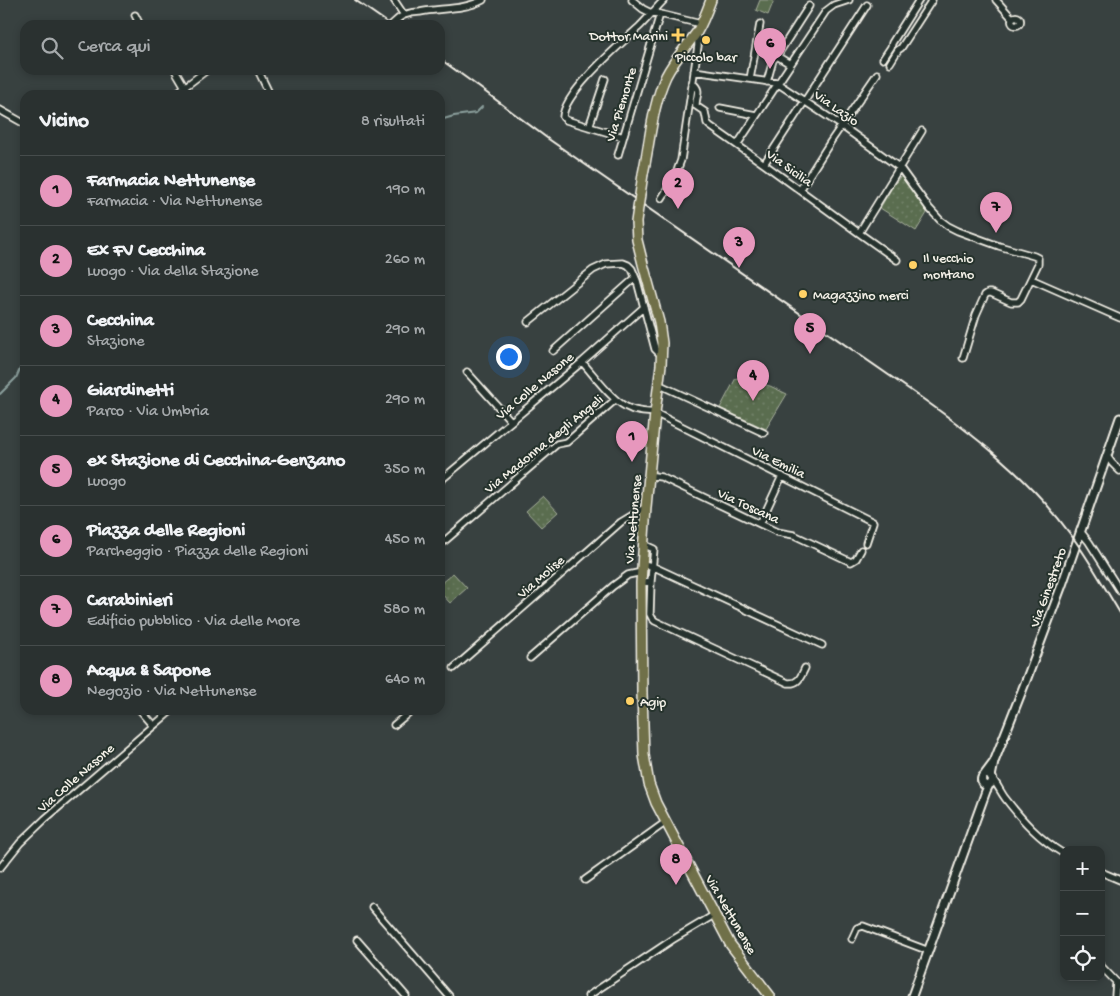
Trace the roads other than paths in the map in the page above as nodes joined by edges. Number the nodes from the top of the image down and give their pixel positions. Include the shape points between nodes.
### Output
1 (394, 0) edge
2 (449, 0) edge
3 (483, 0) edge
4 (632, 0) edge
5 (664, 0) edge
6 (711, 0) edge
7 (848, 0) edge
8 (919, 0) edge
9 (932, 0) edge
10 (996, 0) edge
11 (476, 2) edge
12 (868, 5) dead end
13 (809, 6) dead end
14 (453, 8) junction
15 (652, 13) junction
16 (660, 14) junction
17 (134, 15) dead end
18 (404, 15) junction
19 (1012, 18) dead end
20 (647, 19) junction
21 (137, 20) edge
22 (398, 20) edge
23 (658, 23) junction
24 (760, 24) dead end
25 (699, 28) junction
26 (777, 56) junction
27 (883, 58) dead end
28 (890, 63) dead end
29 (790, 64) junction
30 (694, 71) junction
31 (877, 74) dead end
32 (178, 75) edge
33 (201, 75) edge
34 (260, 75) edge
35 (605, 79) dead end
36 (750, 79) junction
37 (767, 82) junction
38 (692, 83) junction
39 (778, 83) junction
40 (185, 87) junction
41 (181, 90) edge
42 (268, 90) edge
43 (805, 101) junction
44 (720, 108) dead end
45 (0, 110) edge
46 (756, 115) junction
47 (20, 121) edge
48 (842, 126) junction
49 (590, 127) junction
50 (922, 131) dead end
51 (623, 137) junction
52 (737, 145) junction
53 (618, 155) dead end
54 (764, 164) junction
55 (900, 168) junction
56 (800, 190) junction
57 (662, 198) dead end
58 (858, 233) junction
59 (897, 260) dead end
60 (635, 278) junction
61 (1031, 279) junction
62 (644, 307) junction
63 (1120, 318) edge
64 (528, 322) dead end
65 (553, 351) dead end
66 (662, 353) junction
67 (963, 358) dead end
68 (582, 362) junction
69 (467, 372) dead end
70 (658, 384) junction
71 (615, 400) junction
72 (655, 412) junction
73 (1120, 418) edge
74 (511, 421) junction
75 (764, 433) dead end
76 (1107, 456) junction
77 (1120, 471) edge
78 (782, 476) junction
79 (445, 477) edge
80 (649, 477) junction
81 (646, 507) junction
82 (760, 524) junction
83 (1080, 531) junction
84 (445, 541) edge
85 (866, 543) dead end
86 (643, 544) junction
87 (860, 550) dead end
88 (652, 566) junction
89 (642, 568) junction
90 (651, 581) junction
91 (641, 583) junction
92 (1120, 591) edge
93 (822, 645) dead end
94 (530, 658) dead end
95 (454, 668) dead end
96 (805, 668) dead end
97 (144, 715) edge
98 (166, 715) edge
99 (406, 715) edge
100 (394, 725) dead end
101 (154, 726) junction
102 (988, 779) junction
103 (666, 822) junction
104 (1060, 851) edge
105 (0, 868) edge
106 (1105, 874) edge
107 (585, 880) dead end
108 (1120, 880) edge
109 (372, 907) dead end
110 (714, 915) junction
111 (852, 939) dead end
112 (358, 940) dead end
113 (929, 951) junction
114 (1105, 970) edge
115 (1118, 984) edge
116 (406, 996) edge
117 (449, 996) edge
118 (588, 996) edge
119 (770, 996) edge
120 (912, 996) edge
121 (1115, 996) edge

1 - 18 street
2 - 14 street
3 - 11 street
4 - 15 street
5 - 15 street
6 - 25 main road, Via Nettunense
7 - 29 street via 826,11
8 - 27 street
9 - 28 street
10 - 19 street
11 - 14 street
12 - 43 street
13 - 26 street
14 - 18 street
15 - 16 street
15 - 20 street
16 - 23 street, Via Piemonte
16 - 25 street
17 - 21 street
18 - 22 street
20 - 23 street
20 - 49 street via 579,86 564,110 566,120
23 - 51 street, Via Piemonte
24 - 36 street
25 - 30 street
25 - 66 main road, Via Nettunense, bridge via 662,86 636,222 637,240 659,322
26 - 29 street
26 - 37 street
29 - 39 street
30 - 36 street, Via Lazio
30 - 38 street
31 - 48 street
32 - 40 street
33 - 40 street
34 - 42 street
35 - 49 street
36 - 37 street, Via Lazio
37 - 39 street, Via Lazio
38 - 52 street, Via Sicilia via 698,90 696,106 705,112 708,125
38 - 57 street via 680,164
39 - 43 street, Via Lazio
39 - 46 street
40 - 41 street
43 - 48 street, Via Lazio
43 - 54 street
44 - 46 street
45 - 47 street
46 - 52 street
48 - 55 street, Via Lazio
48 - 56 street
49 - 51 street
50 - 55 street
51 - 53 street, Via Piemonte
52 - 54 street, Via Sicilia
54 - 56 street, Via Sicilia
55 - 58 street
55 - 61 street, Via Lazio via 929,208 946,224 1037,257 1038,264
56 - 58 street, Via Sicilia
58 - 59 street, Via Sicilia
60 - 62 street
60 - 64 street via 632,269 623,263 602,265
60 - 65 street
61 - 63 street
61 - 67 street via 1016,303 986,294
62 - 66 street via 655,349
62 - 68 street, Via Colle Nasone
66 - 70 main road, Via Nettunense
68 - 71 street, Via Madonna degli Angeli
68 - 74 street, Via Colle Nasone
69 - 74 street
70 - 72 main road, Via Nettunense
70 - 75 street
71 - 72 street, Via Madonna degli Angeli via 630,409
71 - 84 street, Via Madonna degli Angeli via 567,442 557,444
72 - 78 street, Via Emilia
72 - 80 main road, Via Nettunense
73 - 76 street, Via Ginestreto
74 - 79 street, Via Colle Nasone
76 - 77 street
76 - 83 street, Via Ginestreto
78 - 82 street
78 - 85 street, Via Emilia via 873,522
80 - 81 main road, Via Nettunense
80 - 82 street, Via Toscana via 661,477
81 - 86 main road, Via Nettunense
81 - 95 street, Via Molise via 619,524
82 - 87 street, Via Toscana via 779,533 794,535 851,562
83 - 92 street
83 - 102 street, Via Ginestreto
86 - 88 street via 654,549
86 - 89 main road, Via Nettunense
88 - 89 street
88 - 90 street
88 - 93 street
89 - 91 main road, Via Nettunense
89 - 94 street via 613,586
90 - 91 street
90 - 96 street via 650,614 655,621 788,683 799,681
91 - 103 main road, Via Nettunense via 644,759 650,788
97 - 101 street
98 - 101 street, Via Colle Nasone
99 - 100 street
101 - 105 street, Via Colle Nasone via 45,819
102 - 104 street via 1030,829
102 - 113 street, Via Ginestreto
103 - 107 street
103 - 110 main road, Via Nettunense
106 - 108 street
109 - 117 street
110 - 118 street
110 - 119 main road, Via Nettunense via 730,944
111 - 113 street via 861,926
112 - 116 street
113 - 120 street, Via Ginestreto
114 - 115 street
115 - 121 street

